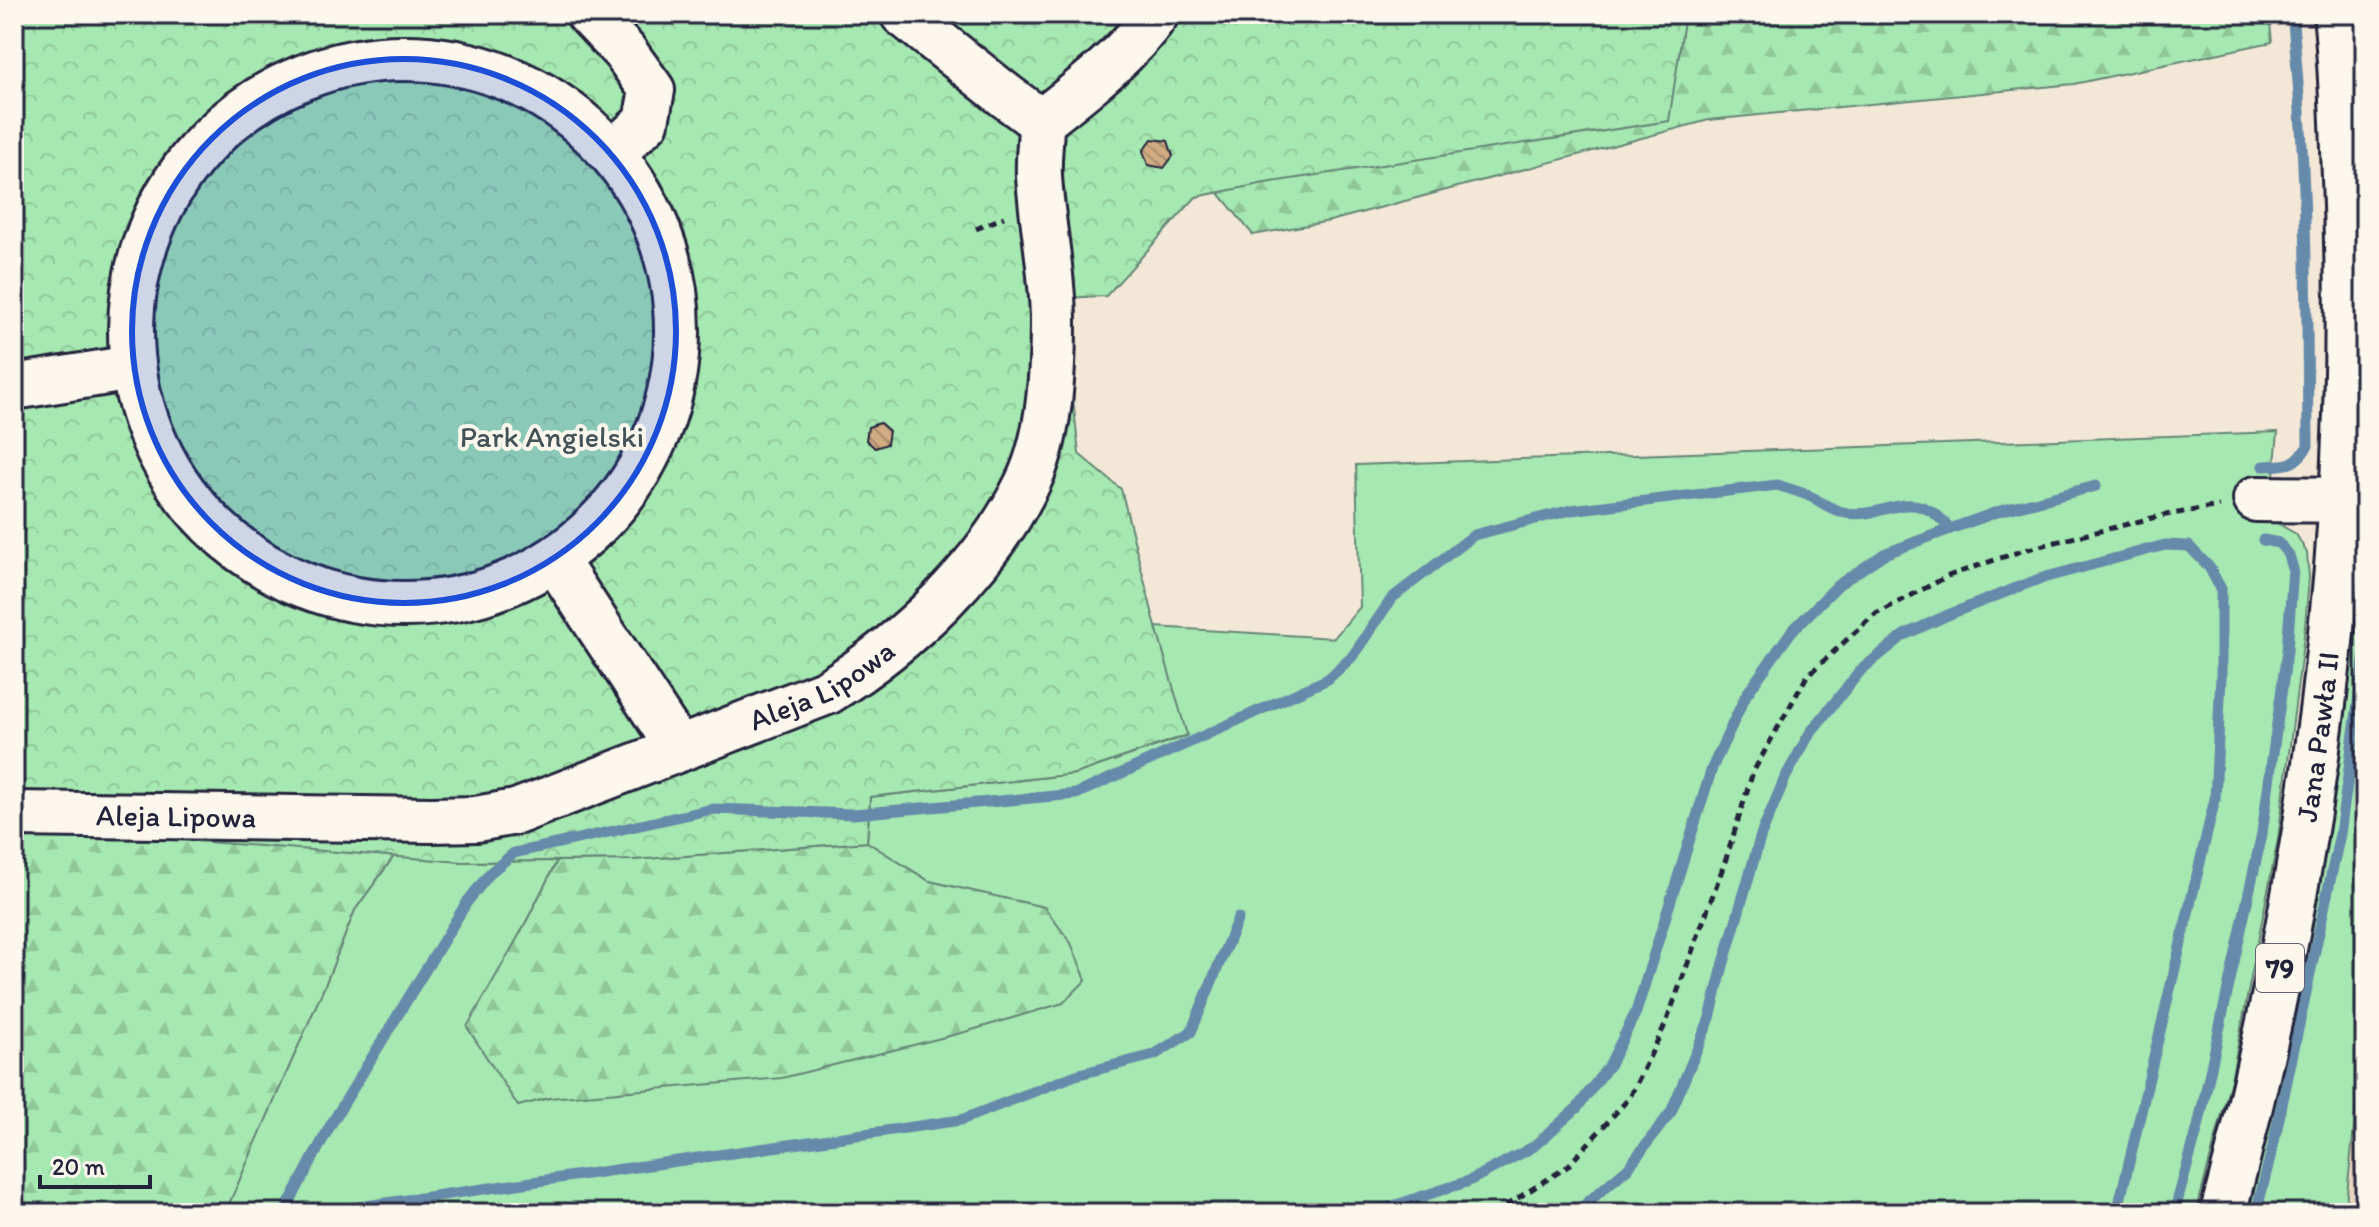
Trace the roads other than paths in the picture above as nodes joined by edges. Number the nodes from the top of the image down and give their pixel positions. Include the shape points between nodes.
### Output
1 (589, 14) edge
2 (903, 14) edge
3 (1156, 14) edge
4 (2336, 14) edge
5 (1041, 122) junction
6 (614, 152) junction
7 (132, 368) junction
8 (14, 387) edge
9 (2256, 499) road end
10 (2354, 500) edge
11 (557, 563) junction
12 (679, 749) junction
13 (14, 814) edge
14 (2223, 1213) edge

1 - 6 street via 652,90 646,122
2 - 5 street
3 - 5 street via 1097,77
4 - 10 street, Jana Pawła II / 79
5 - 12 street, Aleja Lipowa via 1039,174 1053,321 1049,401 1028,482 966,573 922,619 847,679 803,702
6 - 7 street via 570,113 534,91 494,72 448,62 409,57 360,60 288,83 236,115 174,182 149,233 138,277
6 - 11 street via 663,241 674,283 678,350 671,389 645,460 603,519
7 - 8 street
7 - 11 street via 162,459 190,501 258,563 295,583 386,605 436,604 503,586
9 - 10 street
10 - 14 street, Jana Pawła II / 79 via 2311,796 2269,1018
11 - 12 street
12 - 13 street, Aleja Lipowa via 516,812 476,819

